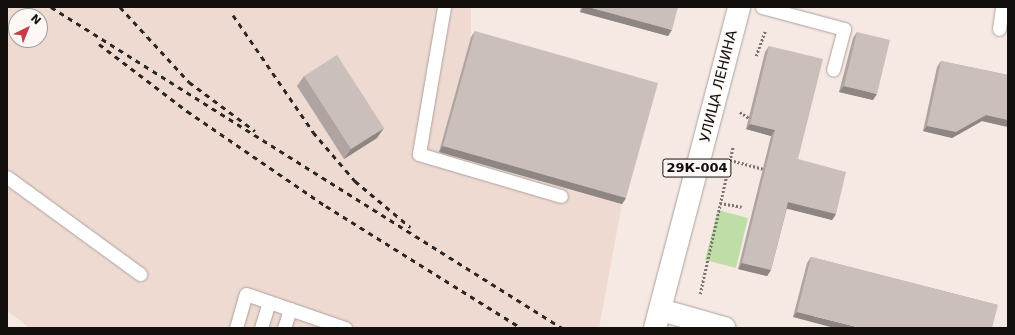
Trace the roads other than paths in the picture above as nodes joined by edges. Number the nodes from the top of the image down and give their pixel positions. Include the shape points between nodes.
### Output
1 (444, 7) edge
2 (739, 7) edge
3 (762, 7) edge
4 (1002, 7) edge
5 (999, 29) dead end
6 (833, 70) dead end
7 (7, 177) edge
8 (561, 196) dead end
9 (140, 274) dead end
10 (269, 302) junction
11 (290, 309) junction
12 (658, 319) edge
13 (236, 328) edge
14 (260, 328) edge
15 (284, 328) edge
16 (343, 328) edge
17 (724, 328) edge

1 - 8 lane via 418,154
2 - 12 main road, УЛИЦА ЛЕНИНА / 29К-004
3 - 6 lane via 844,29
4 - 5 lane
7 - 9 lane
10 - 11 lane
10 - 13 lane via 246,294
10 - 14 lane
11 - 15 lane
11 - 16 lane
12 - 17 main road via 702,322

